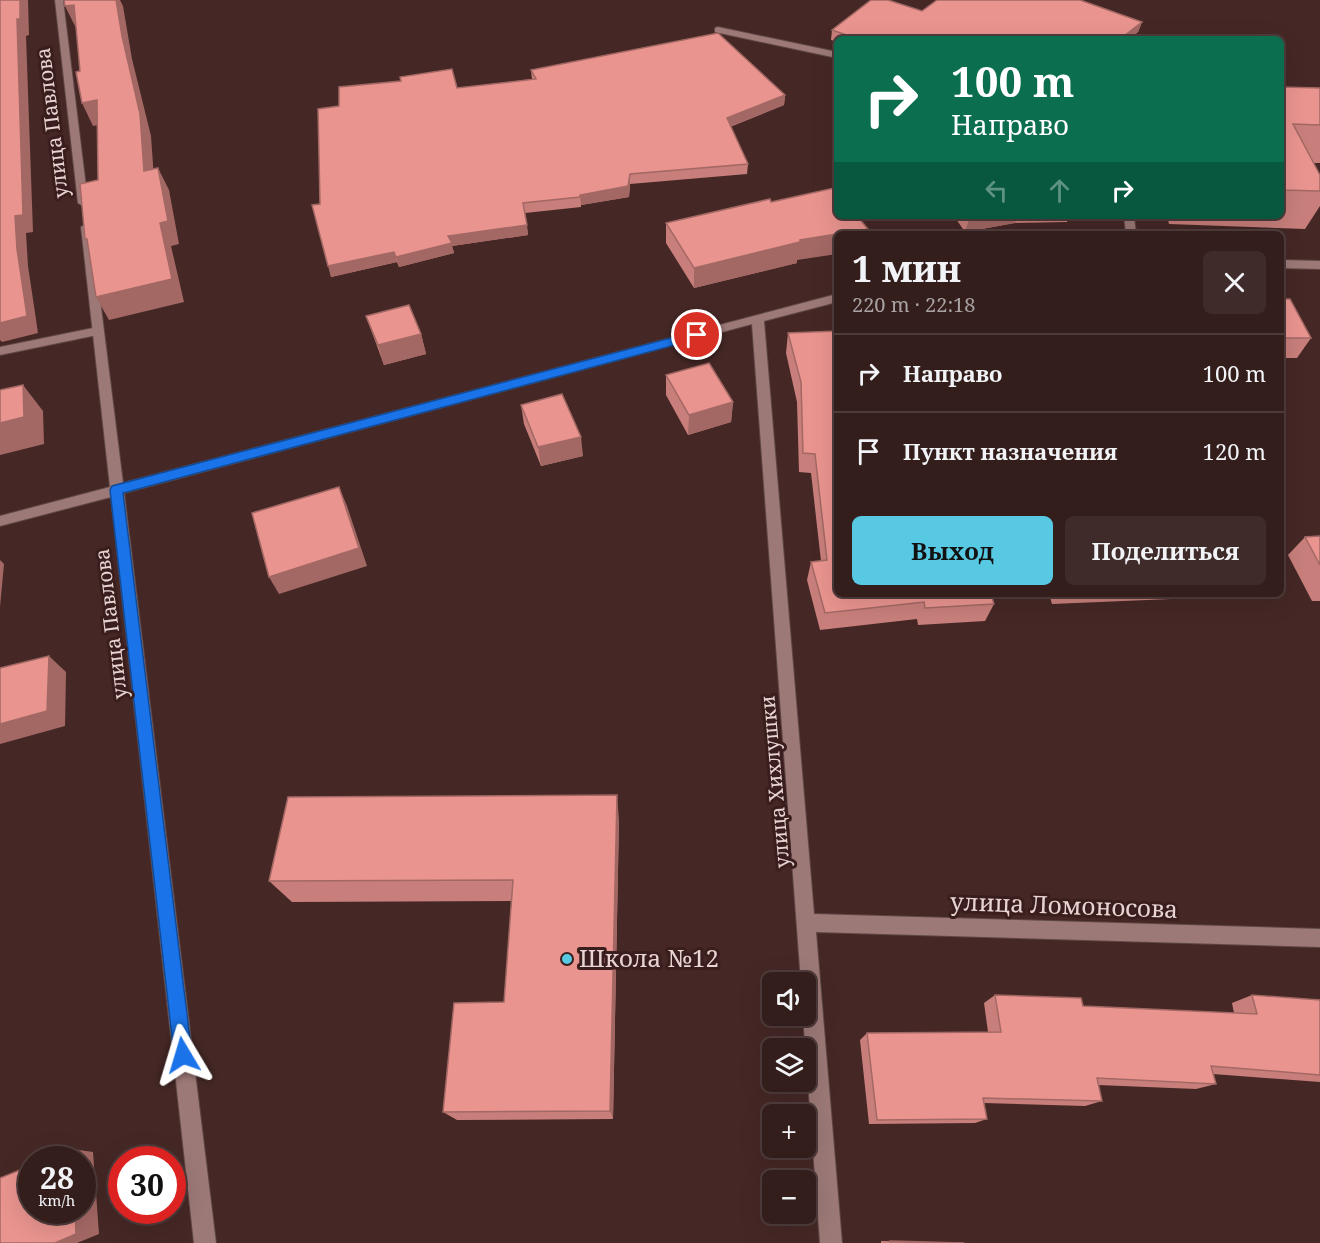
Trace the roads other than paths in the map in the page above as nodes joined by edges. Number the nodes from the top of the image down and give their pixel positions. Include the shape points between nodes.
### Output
1 (59, 0) edge
2 (718, 30) dead end
3 (834, 54) edge
4 (1284, 264) edge
5 (1320, 265) edge
6 (834, 299) edge
7 (758, 319) junction
8 (98, 331) junction
9 (0, 351) edge
10 (117, 490) junction
11 (0, 521) edge
12 (807, 922) junction
13 (1320, 938) edge
14 (205, 1243) edge
15 (831, 1243) edge

1 - 8 street, улица Павлова
2 - 3 street
4 - 5 street
6 - 7 street
7 - 10 street
7 - 12 street, улица Хихлушки
8 - 9 street
8 - 10 street, улица Павлова
10 - 11 street
10 - 14 street, улица Павлова
12 - 13 street, улица Ломоносова
12 - 15 street, улица Хихлушки

